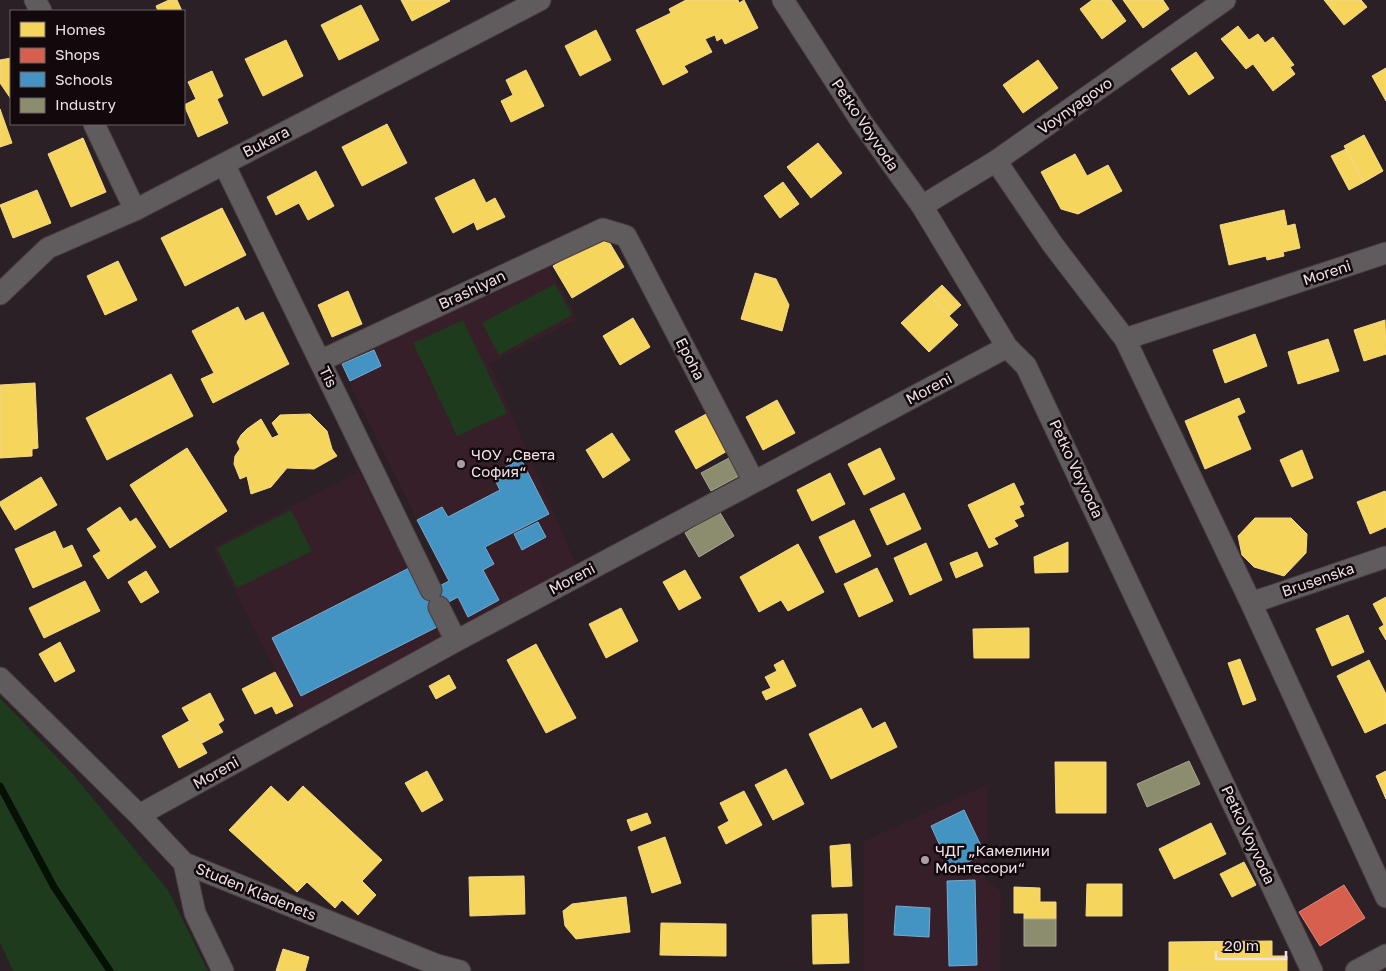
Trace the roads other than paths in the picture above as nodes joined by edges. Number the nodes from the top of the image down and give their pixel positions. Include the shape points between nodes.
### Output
1 (540, 0) edge
2 (782, 0) edge
3 (1225, 0) edge
4 (94, 125) edge
5 (996, 161) junction
6 (224, 164) junction
7 (922, 206) junction
8 (135, 210) junction
9 (626, 236) joint
10 (1386, 253) edge
11 (0, 294) edge
12 (1125, 339) junction
13 (1007, 347) junction
14 (320, 361) junction
15 (754, 482) junction
16 (1386, 557) edge
17 (1251, 603) junction
18 (456, 641) junction
19 (0, 678) edge
20 (139, 815) junction
21 (184, 862) junction
22 (1386, 898) edge
23 (1386, 955) edge
24 (223, 971) edge
25 (460, 971) edge
26 (1312, 971) edge
27 (1356, 971) edge

1 - 6 street, Bukara
2 - 7 street, Petko Voyvoda via 861,121
3 - 5 street, Voynyagovo
4 - 8 street
5 - 7 street, Voynyagovo
5 - 12 street via 1053,245
6 - 8 street, Bukara
6 - 14 street, Tis
7 - 13 street, Petko Voyvoda
8 - 11 street, Bukara via 48,248
9 - 14 street, Brashlyan via 603,229
9 - 15 street, Epoha
10 - 12 street, Moreni
12 - 17 street
13 - 15 street, Moreni
13 - 26 street, Petko Voyvoda via 1026,366 1050,415
14 - 18 street, Tis
15 - 18 street, Moreni
16 - 17 street, Brusenska
17 - 22 street
18 - 20 street, Moreni
19 - 20 street, Studen Kladenets
20 - 21 street, Studen Kladenets
21 - 24 street via 195,913
21 - 25 street, Studen Kladenets via 437,965
23 - 27 street

